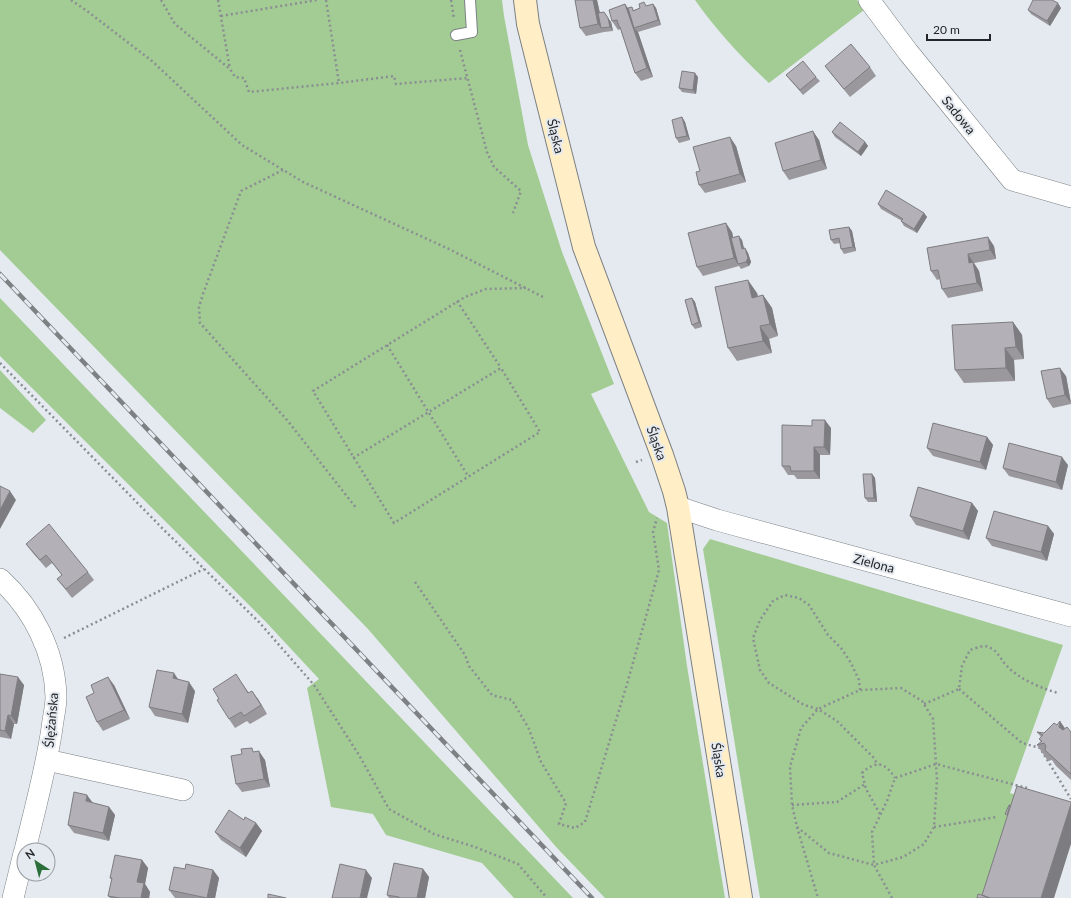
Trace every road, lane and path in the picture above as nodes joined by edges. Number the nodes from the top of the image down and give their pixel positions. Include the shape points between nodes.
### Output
1 (71, 0) edge
2 (162, 0) edge
3 (218, 0) edge
4 (317, 0) edge
5 (326, 0) edge
6 (451, 0) edge
7 (470, 0) edge
8 (525, 0) edge
9 (869, 0) edge
10 (221, 16) junction
11 (456, 35) junction
12 (230, 69) junction
13 (467, 78) junction
14 (339, 83) junction
15 (283, 170) junction
16 (1071, 197) edge
17 (512, 213) dead end
18 (526, 288) junction
19 (543, 297) dead end
20 (457, 301) junction
21 (387, 345) junction
22 (0, 363) edge
23 (501, 368) junction
24 (429, 412) junction
25 (353, 458) junction
26 (468, 476) junction
27 (678, 507) junction
28 (357, 509) dead end
29 (658, 517) dead end
30 (204, 569) junction
31 (0, 579) edge
32 (415, 582) dead end
33 (1071, 616) edge
34 (46, 647) junction
35 (860, 690) junction
36 (959, 690) junction
37 (1058, 693) dead end
38 (924, 704) junction
39 (818, 709) junction
40 (47, 760) junction
41 (936, 764) junction
42 (878, 765) junction
43 (896, 778) junction
44 (865, 784) junction
45 (1027, 788) edge
46 (183, 790) dead end
47 (1071, 799) edge
48 (792, 804) junction
49 (880, 814) junction
50 (997, 817) dead end
51 (797, 827) junction
52 (934, 827) junction
53 (26, 842) edge
54 (874, 865) junction
55 (17, 882) edge
56 (0, 896) edge
57 (13, 898) edge
58 (547, 898) edge
59 (741, 898) edge
60 (818, 898) edge
61 (892, 898) edge

1 - 15 path via 152,61 242,145
2 - 12 path via 175,24
3 - 10 path
4 - 10 path
5 - 14 path
6 - 11 path
7 - 11 lane via 472,32
8 - 27 street, Śląska via 528,24 584,247 659,448
9 - 16 street, Sadowa via 1012,180
10 - 12 path
11 - 13 path
12 - 14 path via 235,78 244,78 249,92
13 - 14 path via 396,84 394,76
13 - 17 path via 487,152 494,167 521,191
15 - 18 path via 303,182 449,249
15 - 28 path via 241,191 204,294 200,307 200,323 287,420
18 - 19 path
18 - 20 path via 486,289
20 - 21 path
20 - 23 path
21 - 24 path
21 - 25 path via 313,391
22 - 30 path
23 - 24 path
23 - 26 path via 540,432
24 - 25 path
24 - 26 path
25 - 26 path via 394,522
27 - 33 street, Zielona
27 - 59 street, Śląska
29 - 32 path via 653,532 659,570 585,822 576,828 559,824 566,802 541,762 529,729 512,700 492,695 469,666 465,655
30 - 34 path
30 - 58 path via 259,622 314,685 359,755 389,809 434,834 518,864
31 - 34 street, Ślężańska via 33,618
34 - 40 street, Ślężańska via 56,698
35 - 38 path via 901,688
35 - 39 path
35 - 39 path via 859,680 851,664 809,605 799,598 785,595 772,601 753,638 760,670 770,683 804,705
36 - 37 path via 962,666 970,650 984,646 998,652 1007,666 1020,676
36 - 38 path
36 - 47 path via 1022,744 1040,748
38 - 41 path via 933,719
39 - 42 path via 837,721
39 - 48 path via 801,728 790,766
40 - 46 street
40 - 53 street, Ślężańska
41 - 43 path
41 - 45 path
41 - 52 path
42 - 43 path via 884,764 890,768
42 - 44 path via 870,766 862,773
43 - 49 path
44 - 48 path via 837,802
44 - 49 path
48 - 51 path
49 - 54 path via 872,832
50 - 52 path
51 - 54 path via 829,854
51 - 60 path
52 - 54 path via 924,844 903,857
54 - 61 path
55 - 57 street, Ślężańska
56 - 57 street

